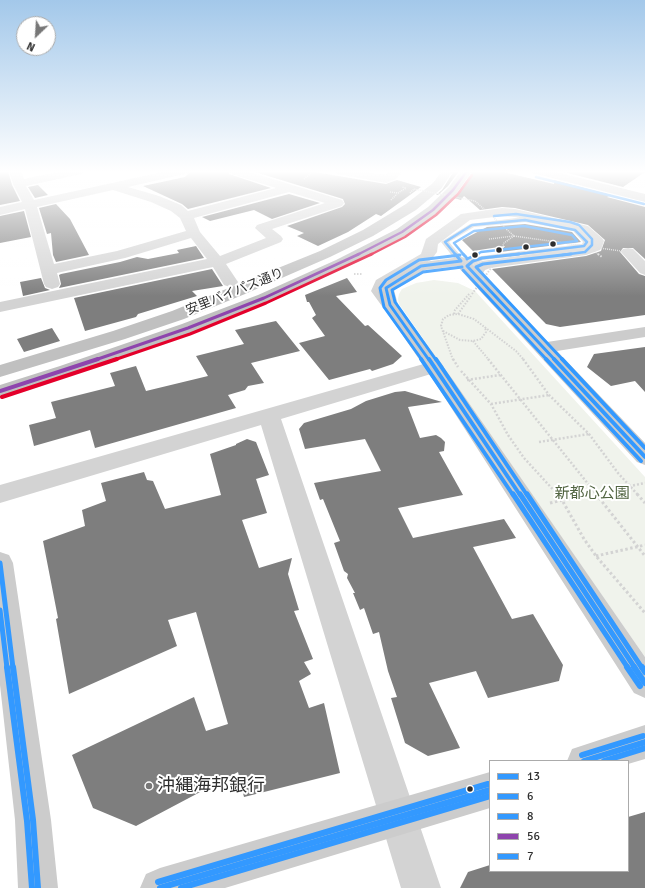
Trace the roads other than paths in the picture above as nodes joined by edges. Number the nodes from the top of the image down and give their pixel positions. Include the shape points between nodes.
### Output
1 (32, 212) edge
2 (182, 212) edge
3 (199, 212) edge
4 (309, 212) edge
5 (402, 212) edge
6 (430, 212) edge
7 (498, 212) edge
8 (507, 212) edge
9 (186, 216) junction
10 (194, 233) junction
11 (628, 252) road end
12 (217, 262) junction
13 (468, 267) junction
14 (48, 270) junction
15 (645, 270) edge
16 (230, 282) dead end
17 (56, 296) junction
18 (390, 306) junction
19 (0, 307) edge
20 (645, 332) edge
21 (544, 348) junction
22 (0, 371) edge
23 (440, 375) junction
24 (0, 391) edge
25 (269, 415) junction
26 (645, 457) edge
27 (0, 494) edge
28 (0, 563) edge
29 (645, 684) edge
30 (645, 742) edge
31 (587, 760) edge
32 (489, 790) edge
33 (399, 818) junction
34 (38, 888) edge
35 (160, 888) edge
36 (421, 888) edge

1 - 14 street
2 - 9 street
3 - 9 street
4 - 12 street via 262,228 276,239
5 - 22 highway, 安里バイパス通り via 325,254 239,291 119,335
6 - 24 highway, 安里バイパス通り via 402,232 264,298 188,328
7 - 18 street via 470,216 458,221 431,242 430,252 426,258 382,283 379,291
8 - 13 street via 578,227 595,238 597,244 592,250
9 - 10 street
10 - 12 street
10 - 14 street via 120,255
11 - 15 street
12 - 16 street
12 - 17 street
13 - 13 lane via 444,242 472,225 525,220 575,230 587,242 584,246 482,258 473,261
13 - 18 street via 421,266 386,288
13 - 21 street
14 - 17 street
17 - 19 street
18 - 23 street
20 - 21 street
21 - 26 street
23 - 25 street
23 - 29 street
25 - 27 street
25 - 33 street
28 - 34 street via 33,820
30 - 31 street
32 - 33 street
33 - 35 street
33 - 36 street

